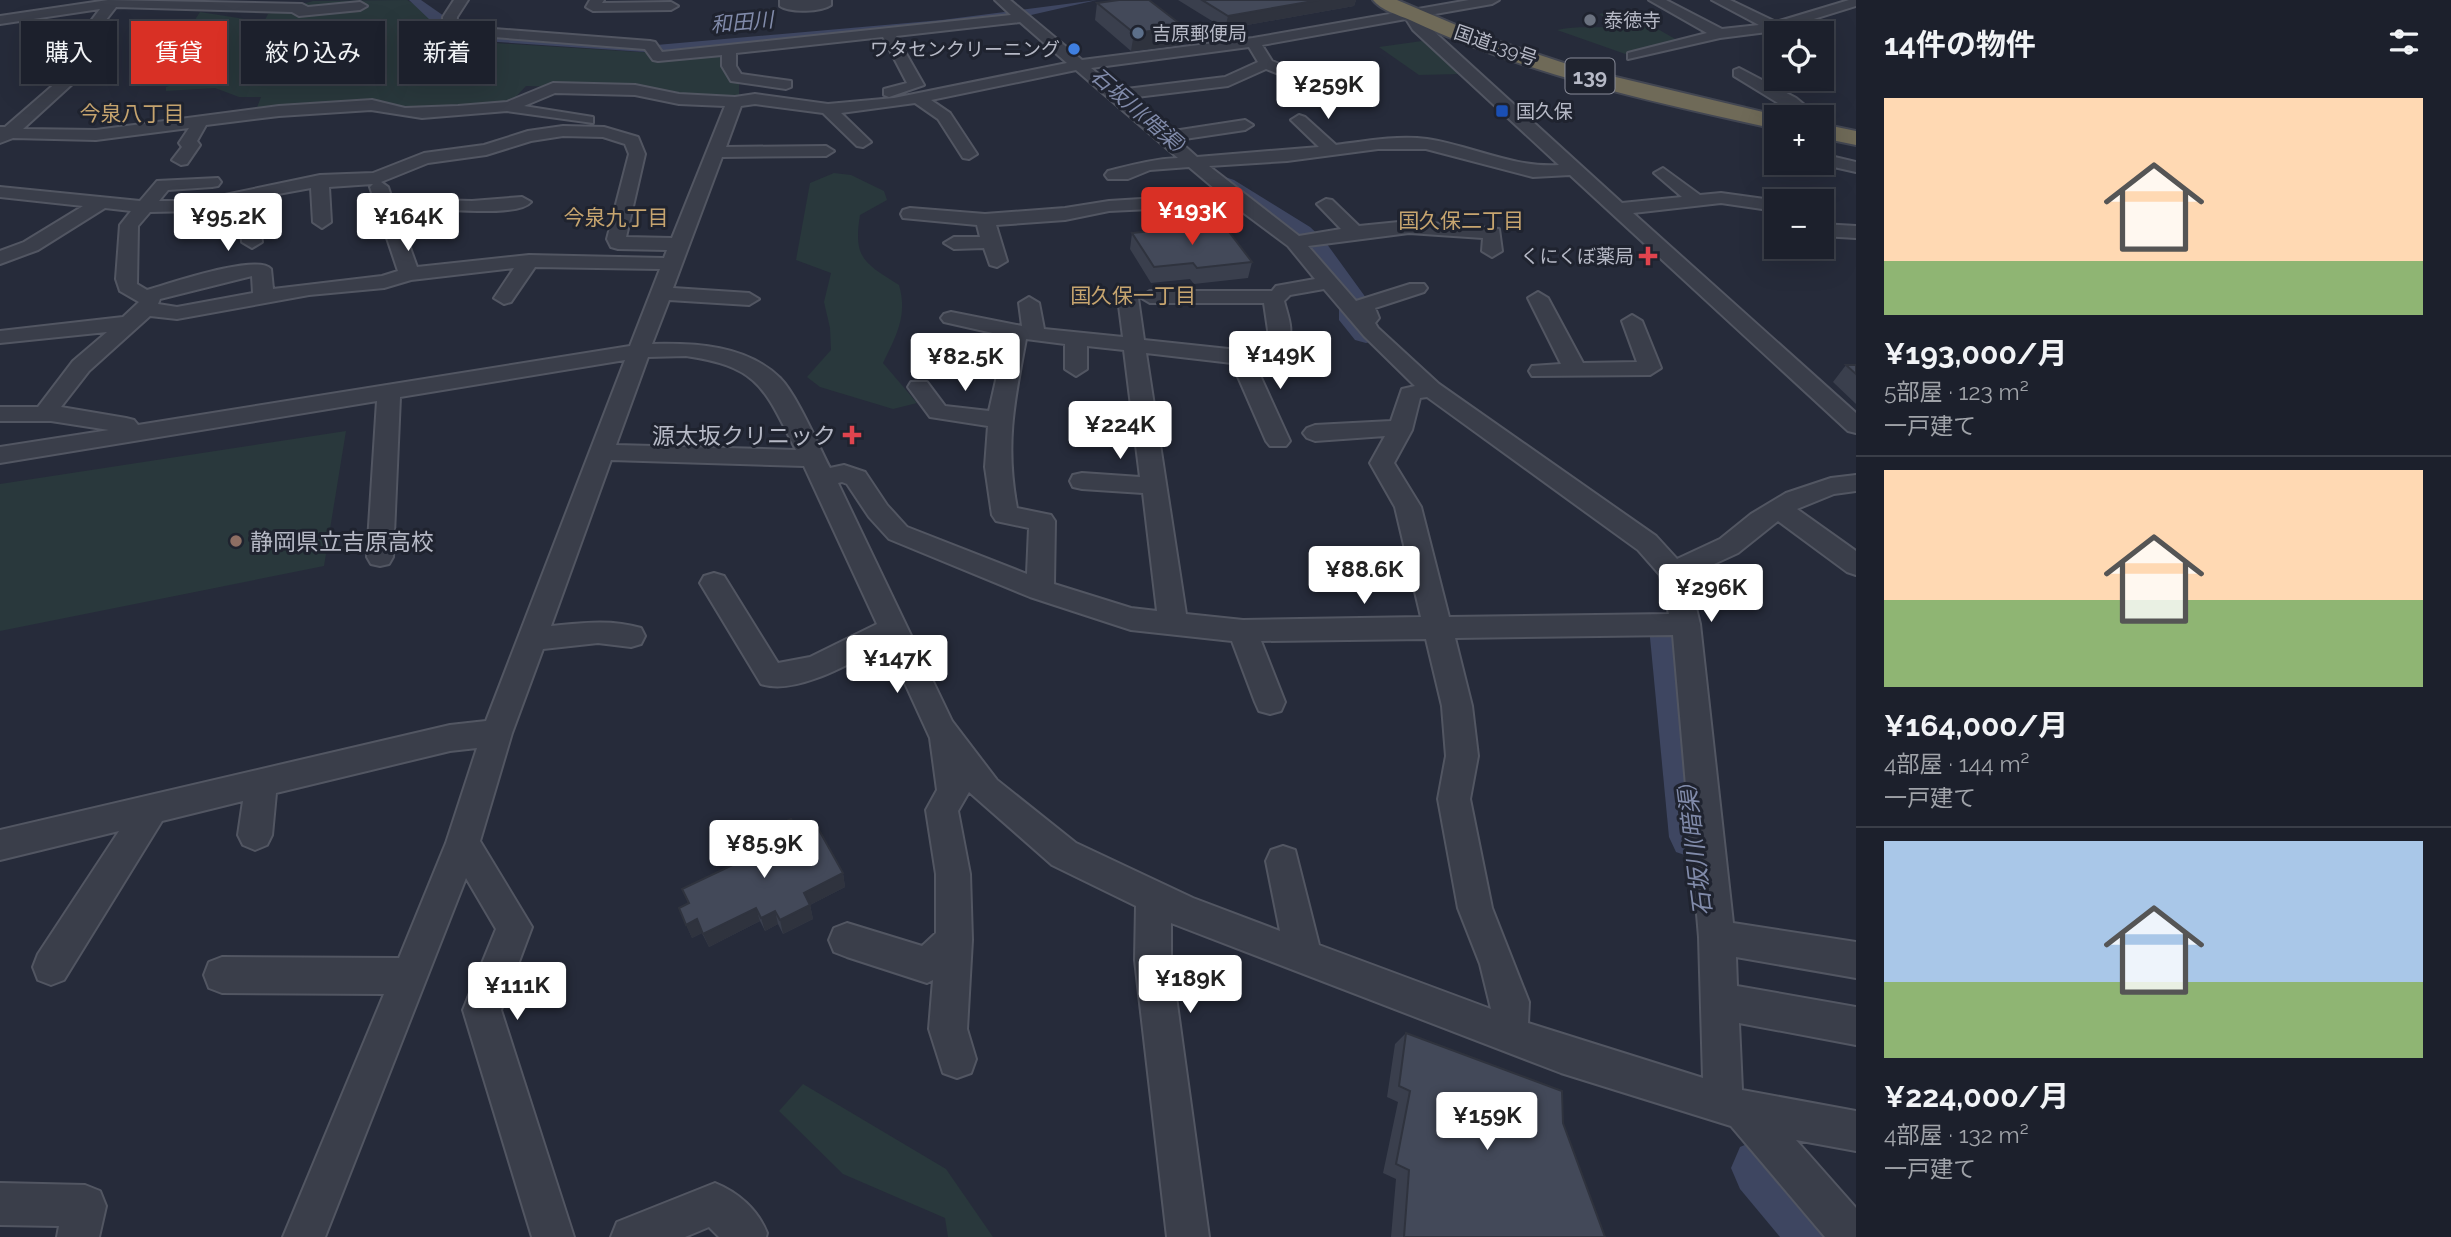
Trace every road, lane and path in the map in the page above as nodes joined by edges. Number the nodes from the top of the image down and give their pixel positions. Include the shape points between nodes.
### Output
1 (461, 0) edge
2 (597, 0) edge
3 (787, 0) edge
4 (824, 0) edge
5 (1382, 0) edge
6 (1492, 0) edge
7 (1656, 0) edge
8 (1719, 0) edge
9 (114, 1) edge
10 (1856, 2) edge
11 (195, 3) edge
12 (673, 3) edge
13 (1797, 5) dead end
14 (360, 6) dead end
15 (1013, 9) edge
16 (1408, 13) junction
17 (1817, 14) junction
18 (0, 20) edge
19 (859, 20) dead end
20 (98, 21) edge
21 (117, 21) edge
22 (120, 21) dead end
23 (1794, 21) edge
24 (1764, 22) edge
25 (1764, 28) edge
26 (887, 32) junction
27 (1720, 34) junction
28 (655, 40) junction
29 (1253, 42) junction
30 (729, 49) junction
31 (1633, 56) dead end
32 (1084, 64) junction
33 (1266, 64) junction
34 (1739, 73) dead end
35 (1302, 78) dead end
36 (1228, 81) junction
37 (62, 84) edge
38 (1199, 84) junction
39 (801, 87) dead end
40 (840, 92) dead end
41 (1245, 93) dead end
42 (1120, 95) junction
43 (904, 99) junction
44 (735, 102) junction
45 (1795, 105) edge
46 (510, 106) junction
47 (828, 109) junction
48 (1764, 119) edge
49 (1298, 120) dead end
50 (201, 121) junction
51 (1834, 131) edge
52 (604, 132) junction
53 (3, 135) edge
54 (1169, 136) junction
55 (1856, 138) edge
56 (863, 142) dead end
57 (1332, 150) junction
58 (826, 151) dead end
59 (715, 152) junction
60 (969, 154) dead end
61 (181, 160) dead end
62 (1834, 160) edge
63 (1199, 161) junction
64 (1856, 167) edge
65 (1576, 169) junction
66 (1663, 173) dead end
67 (1114, 175) dead end
68 (376, 178) junction
69 (320, 180) junction
70 (212, 182) dead end
71 (1755, 188) dead end
72 (0, 192) edge
73 (247, 195) junction
74 (1764, 197) edge
75 (1237, 199) junction
76 (1692, 200) junction
77 (103, 202) junction
78 (522, 202) dead end
79 (1764, 203) edge
80 (1326, 204) dead end
81 (385, 205) junction
82 (144, 206) junction
83 (1620, 209) junction
84 (910, 214) dead end
85 (985, 220) junction
86 (322, 222) dead end
87 (1834, 231) edge
88 (1355, 232) junction
89 (1856, 232) edge
90 (252, 242) dead end
91 (989, 242) junction
92 (1295, 242) junction
93 (954, 243) dead end
94 (1492, 251) dead end
95 (223, 252) dead end
96 (675, 253) junction
97 (0, 258) edge
98 (529, 261) junction
99 (997, 261) dead end
100 (409, 274) junction
101 (222, 275) junction
102 (1331, 282) junction
103 (1417, 288) dead end
104 (295, 292) junction
105 (662, 292) junction
106 (1277, 297) junction
107 (264, 298) junction
108 (503, 298) dead end
109 (1538, 298) dead end
110 (749, 299) dead end
111 (1029, 303) dead end
112 (223, 306) junction
113 (139, 310) junction
114 (1359, 312) junction
115 (284, 315) dead end
116 (951, 318) dead end
117 (1632, 321) dead end
118 (1026, 333) junction
119 (0, 337) edge
120 (1076, 339) junction
121 (1135, 347) junction
122 (641, 351) junction
123 (1241, 357) junction
124 (1574, 368) junction
125 (1076, 369) dead end
126 (1540, 371) dead end
127 (919, 387) dead end
128 (1431, 388) junction
129 (389, 393) junction
130 (1090, 411) dead end
131 (0, 414) edge
132 (51, 414) junction
133 (1853, 419) edge
134 (1000, 420) junction
135 (1400, 428) junction
136 (160, 429) junction
137 (1147, 430) junction
138 (1315, 433) dead end
139 (1278, 441) dead end
140 (603, 452) junction
141 (0, 455) edge
142 (817, 468) junction
143 (1082, 481) dead end
144 (1856, 483) edge
145 (1156, 485) junction
146 (1779, 509) junction
147 (380, 557) dead end
148 (1856, 565) edge
149 (1673, 572) junction
150 (714, 583) dead end
151 (1040, 590) junction
152 (1173, 623) junction
153 (1686, 624) junction
154 (894, 628) junction
155 (1438, 630) junction
156 (1243, 631) junction
157 (631, 636) dead end
158 (534, 639) junction
159 (1270, 702) dead end
160 (941, 729) junction
161 (497, 733) junction
162 (261, 784) junction
163 (150, 811) junction
164 (255, 835) dead end
165 (463, 843) junction
166 (0, 845) edge
167 (1283, 861) dead end
168 (1154, 897) junction
169 (1717, 937) junction
170 (847, 940) dead end
171 (954, 940) junction
172 (1303, 955) junction
173 (1856, 960) edge
174 (51, 967) dead end
175 (222, 975) dead end
176 (410, 976) junction
177 (1720, 1001) junction
178 (1856, 1026) edge
179 (1508, 1035) junction
180 (957, 1059) dead end
181 (1733, 1106) junction
182 (1856, 1131) edge
183 (0, 1204) edge
184 (746, 1233) dead end
185 (78, 1237) edge
186 (304, 1237) edge
187 (552, 1237) edge
188 (632, 1237) edge
189 (1188, 1237) edge
190 (1853, 1237) edge

1 - 28 street via 448,30
2 - 12 street via 593,7
3 - 4 street via 787,6 824,5
5 - 16 highway, 国道139号 / 139
6 - 16 street
7 - 27 street
8 - 24 street
9 - 11 street
9 - 18 street
9 - 20 street
10 - 17 street
11 - 14 street via 302,8 299,12
12 - 28 street
13 - 17 street
15 - 19 street
15 - 26 street
15 - 32 street
16 - 29 street
16 - 48 highway, 国道139号 / 139 via 1595,78
16 - 65 street
17 - 23 street
21 - 22 street
25 - 27 street
26 - 30 street
26 - 43 street via 916,85 889,91
27 - 31 street
28 - 30 street via 658,57
29 - 32 street
29 - 33 street
30 - 39 street via 729,66 736,78
32 - 42 street
32 - 43 street
33 - 35 street
33 - 36 street
34 - 45 street
36 - 38 street
36 - 41 street
37 - 53 street
38 - 42 street
38 - 54 street via 1245,125
40 - 43 street
42 - 54 street
43 - 47 street
43 - 60 street via 944,116
44 - 46 street via 679,99 635,90 553,88
44 - 47 street via 755,99
44 - 59 street
46 - 50 street via 411,111 372,105
46 - 52 street via 604,123
47 - 56 street
49 - 57 street
50 - 53 street via 96,135
50 - 61 street
51 - 55 highway
52 - 68 street via 528,136 486,149 424,158
52 - 96 street via 632,141 637,154 618,243
54 - 63 street
57 - 63 street
57 - 65 street via 1426,144 1533,172
58 - 59 street
59 - 96 street
62 - 64 street
63 - 67 street via 1146,164 1128,174
63 - 75 street
65 - 83 street
66 - 76 street via 1691,194
68 - 69 street
68 - 81 street
69 - 73 street
69 - 86 street
70 - 82 street via 163,185
71 - 74 street
72 - 77 street
73 - 82 street via 197,206
73 - 90 street
75 - 85 street via 1028,211
75 - 92 street
76 - 79 street via 1739,198
76 - 83 street
77 - 82 street
77 - 97 street via 31,246
78 - 81 street
80 - 88 street
81 - 100 street
82 - 113 street via 129,225 133,245 125,275
83 - 133 street
84 - 85 street via 945,210
85 - 91 street
87 - 89 street
88 - 92 street
88 - 94 street via 1409,228 1492,233
91 - 93 street
91 - 99 street
92 - 102 street
95 - 101 street
96 - 98 street
96 - 105 street
98 - 100 street
98 - 108 street
100 - 104 street via 359,287
101 - 107 street via 261,268
101 - 112 street
101 - 113 street
102 - 106 street via 1283,290
102 - 114 street
103 - 114 street via 1363,305
104 - 107 street
104 - 115 street
105 - 110 street
105 - 122 street
106 - 121 street via 1139,298
106 - 123 street via 1278,341
107 - 112 street
109 - 124 street
111 - 118 street
112 - 113 street via 177,313
113 - 119 street
113 - 132 street via 81,366 49,407
114 - 128 street via 1371,332
116 - 118 street
117 - 124 street via 1650,368
118 - 120 street
118 - 134 street
120 - 121 street
120 - 125 street
121 - 123 street
121 - 137 street
122 - 129 street
122 - 140 street
122 - 142 street via 722,355 753,368 773,384
123 - 139 street
124 - 126 street
127 - 134 street via 938,412
128 - 135 street via 1410,394
128 - 149 street via 1647,543
129 - 136 street
129 - 147 street
130 - 137 street via 1090,427
131 - 132 street
132 - 136 street
134 - 151 street via 998,467 1005,515 1042,521
135 - 138 street
135 - 155 street via 1382,463 1408,507
136 - 141 street
137 - 145 street
140 - 142 street
140 - 158 street
142 - 151 street via 856,478 898,533
142 - 154 street
143 - 145 street
144 - 146 street via 1831,486
145 - 152 street
146 - 148 street
146 - 149 street via 1729,546
149 - 153 street
150 - 154 street via 771,676 816,667
151 - 152 street via 1131,619
152 - 156 street
153 - 155 street
153 - 169 street
154 - 160 street
155 - 156 street
155 - 179 street via 1457,706 1462,756 1454,799 1475,908 1510,1002
156 - 159 street
157 - 158 street via 598,632
158 - 161 street
160 - 168 street via 986,790 1024,823 1065,854
160 - 171 street via 953,791 942,810 953,874
161 - 162 street via 450,738
161 - 165 street
162 - 163 street
162 - 164 street
163 - 166 street
163 - 174 street
165 - 176 street
165 - 187 street via 514,927 482,1010
167 - 172 street
168 - 172 street
168 - 189 street via 1153,960
169 - 173 street
169 - 177 street
170 - 171 street via 927,965
171 - 180 street via 948,1029
172 - 179 street
175 - 176 street
176 - 186 street
177 - 178 street
177 - 181 street
179 - 181 street
181 - 182 street
181 - 190 street
183 - 185 street via 85,1206
184 - 188 street via 715,1203

